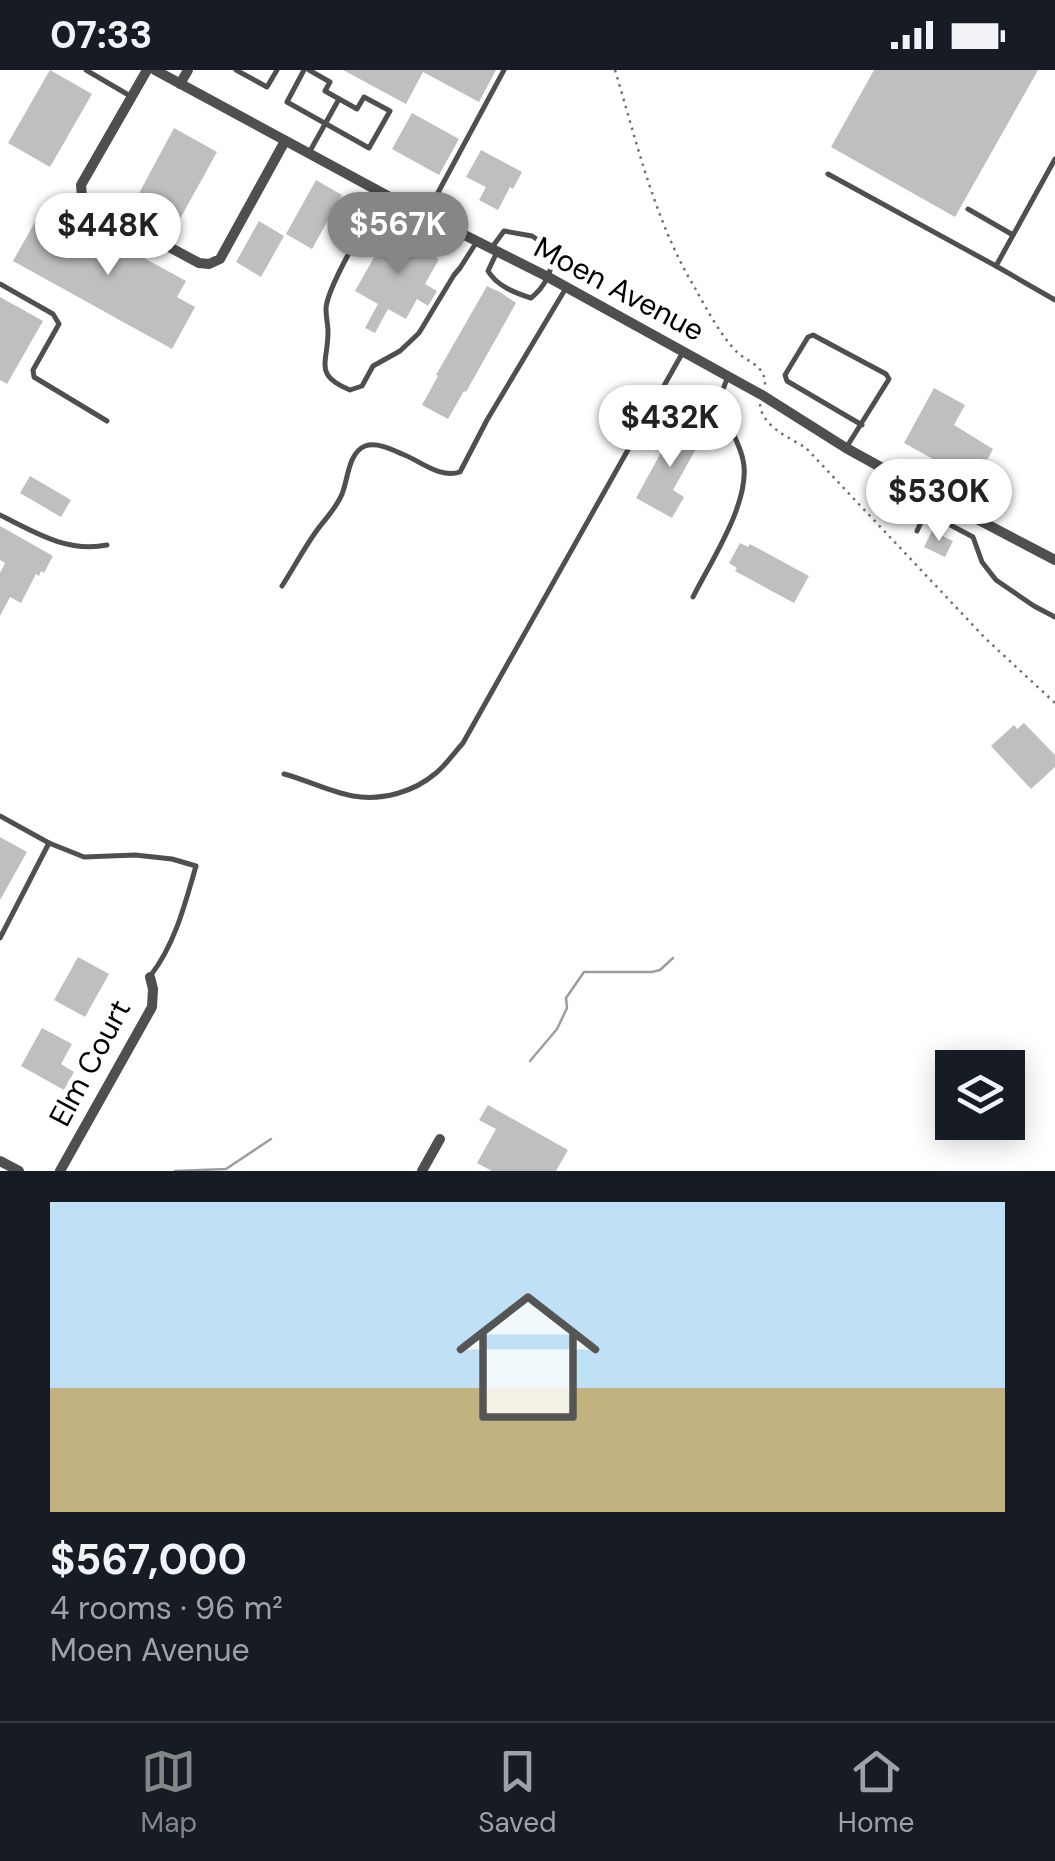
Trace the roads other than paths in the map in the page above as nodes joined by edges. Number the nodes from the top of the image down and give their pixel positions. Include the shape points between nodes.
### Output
1 (86, 70) edge
2 (147, 70) edge
3 (155, 70) edge
4 (188, 70) edge
5 (236, 70) edge
6 (276, 70) edge
7 (306, 70) edge
8 (504, 70) edge
9 (180, 84) junction
10 (132, 96) junction
11 (339, 99) junction
12 (325, 123) junction
13 (285, 141) junction
14 (308, 154) junction
15 (1055, 159) edge
16 (828, 174) dead end
17 (397, 201) junction
18 (968, 209) dead end
19 (426, 216) junction
20 (1013, 235) junction
21 (476, 241) junction
22 (494, 250) junction
23 (996, 266) junction
24 (548, 277) junction
25 (0, 284) edge
26 (566, 288) junction
27 (1055, 300) edge
28 (683, 352) junction
29 (728, 376) junction
30 (107, 421) dead end
31 (862, 426) junction
32 (846, 448) junction
33 (933, 496) junction
34 (926, 512) junction
35 (0, 515) edge
36 (917, 531) dead end
37 (106, 545) dead end
38 (1055, 560) edge
39 (282, 586) dead end
40 (693, 597) dead end
41 (1055, 618) edge
42 (284, 774) dead end
43 (0, 816) edge
44 (49, 843) junction
45 (0, 938) edge
46 (150, 976) joint
47 (440, 1139) dead end
48 (0, 1161) edge
49 (19, 1171) edge
50 (60, 1171) edge
51 (422, 1171) edge

1 - 10 lane
2 - 10 street
3 - 9 street, Moen Avenue
4 - 9 street
5 - 6 lane via 267,87
7 - 11 lane via 330,82 325,90
7 - 12 lane via 286,102
8 - 19 lane
9 - 13 street, Moen Avenue
10 - 13 street via 81,185 82,196 200,263 220,259
11 - 12 lane
11 - 12 lane via 358,109 364,97 390,111 369,148
12 - 14 lane
13 - 14 street, Moen Avenue
14 - 17 street, Moen Avenue
15 - 20 lane
16 - 23 lane
17 - 19 street, Moen Avenue
17 - 21 lane via 381,224 362,229 326,305 325,371 334,384 362,386 374,366 419,333
18 - 20 lane
19 - 21 street, Moen Avenue
20 - 23 lane
21 - 22 street, Moen Avenue
22 - 24 street, Moen Avenue
22 - 24 lane via 489,274 520,294 536,296
22 - 24 lane via 504,231 532,236 553,250
23 - 27 lane
24 - 26 street, Moen Avenue
25 - 30 lane via 59,324 34,377
26 - 28 street, Moen Avenue
26 - 39 lane via 460,472 449,475 382,446 359,449 339,501
28 - 29 street, Moen Avenue
28 - 42 lane via 462,742 438,772 415,788 370,798
29 - 32 street, Moen Avenue
29 - 40 lane via 718,403 739,445 746,479
31 - 31 lane via 889,379 808,336 787,381
31 - 32 lane
32 - 33 street, Moen Avenue
33 - 34 lane
33 - 38 street, Moen Avenue
34 - 36 lane
34 - 41 lane via 972,537 996,580
35 - 37 lane via 51,540 86,549
43 - 44 lane
44 - 45 lane
44 - 46 lane via 84,858 136,855 196,866 164,957
46 - 50 street, Elm Court via 152,1007
47 - 51 street
48 - 49 street

